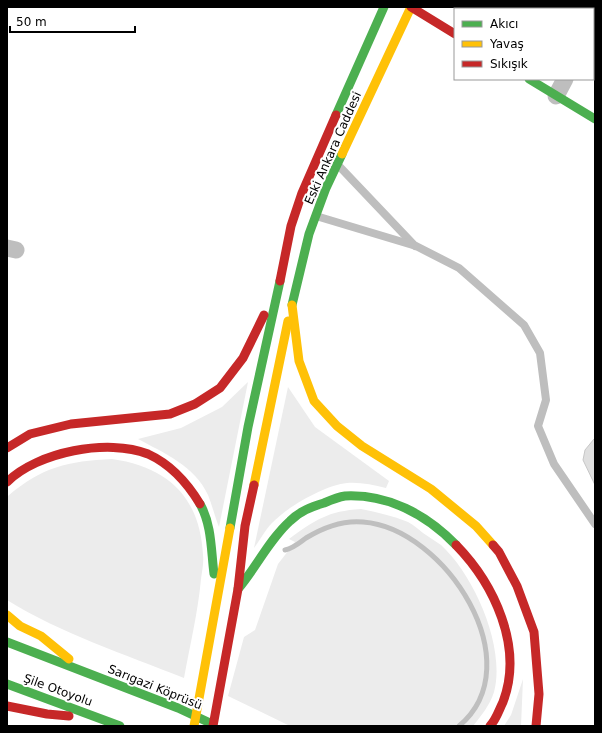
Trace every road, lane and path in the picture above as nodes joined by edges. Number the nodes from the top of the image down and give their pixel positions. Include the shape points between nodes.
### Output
1 (384, 7) edge
2 (411, 7) edge
3 (454, 33) edge
4 (531, 80) edge
5 (564, 80) edge
6 (556, 96) junction
7 (595, 119) edge
8 (337, 164) junction
9 (316, 216) junction
10 (416, 246) junction
11 (280, 281) junction
12 (292, 305) junction
13 (7, 448) edge
14 (7, 482) edge
15 (595, 524) edge
16 (238, 589) junction
17 (216, 597) junction
18 (7, 615) edge
19 (7, 642) edge
20 (82, 670) junction
21 (7, 684) edge
22 (7, 706) edge
23 (102, 718) junction
24 (120, 726) edge
25 (194, 726) edge
26 (213, 726) edge
27 (218, 726) edge
28 (490, 726) edge
29 (536, 726) edge

1 - 11 main road, Eski Ankara Caddesi via 302,193 291,226
2 - 3 main road
2 - 8 main road, Eski Ankara Caddesi
4 - 6 main road
5 - 6 street
6 - 7 main road
8 - 9 main road, Eski Ankara Caddesi
8 - 10 lane
9 - 10 lane
9 - 12 main road, Eski Ankara Caddesi
10 - 15 lane via 459,268 524,325 540,353 546,400 538,426 554,464
11 - 13 main road via 243,358 220,388 195,404 170,414 71,424 30,434
11 - 17 main road via 248,427
12 - 16 main road, Eski Ankara Caddesi via 245,526
12 - 29 main road via 299,361 314,401 337,426 362,446 432,489 476,526 499,552 518,586 534,632 538,694
14 - 17 main road via 12,476 46,458 87,448 117,448 146,453 182,479 202,508 209,532
16 - 26 main road, Eski Ankara Caddesi
16 - 28 main road via 255,569 270,542 288,520 309,507 340,496 369,495 402,505 426,517 450,537 471,560 488,588 504,625 510,659 507,693
17 - 25 main road
18 - 20 main road via 20,626 41,636
19 - 20 main road
20 - 27 main road, Sarıgazi Köprüsü
21 - 23 main road, Şile Otoyolu
22 - 23 main road via 47,714
23 - 24 main road

